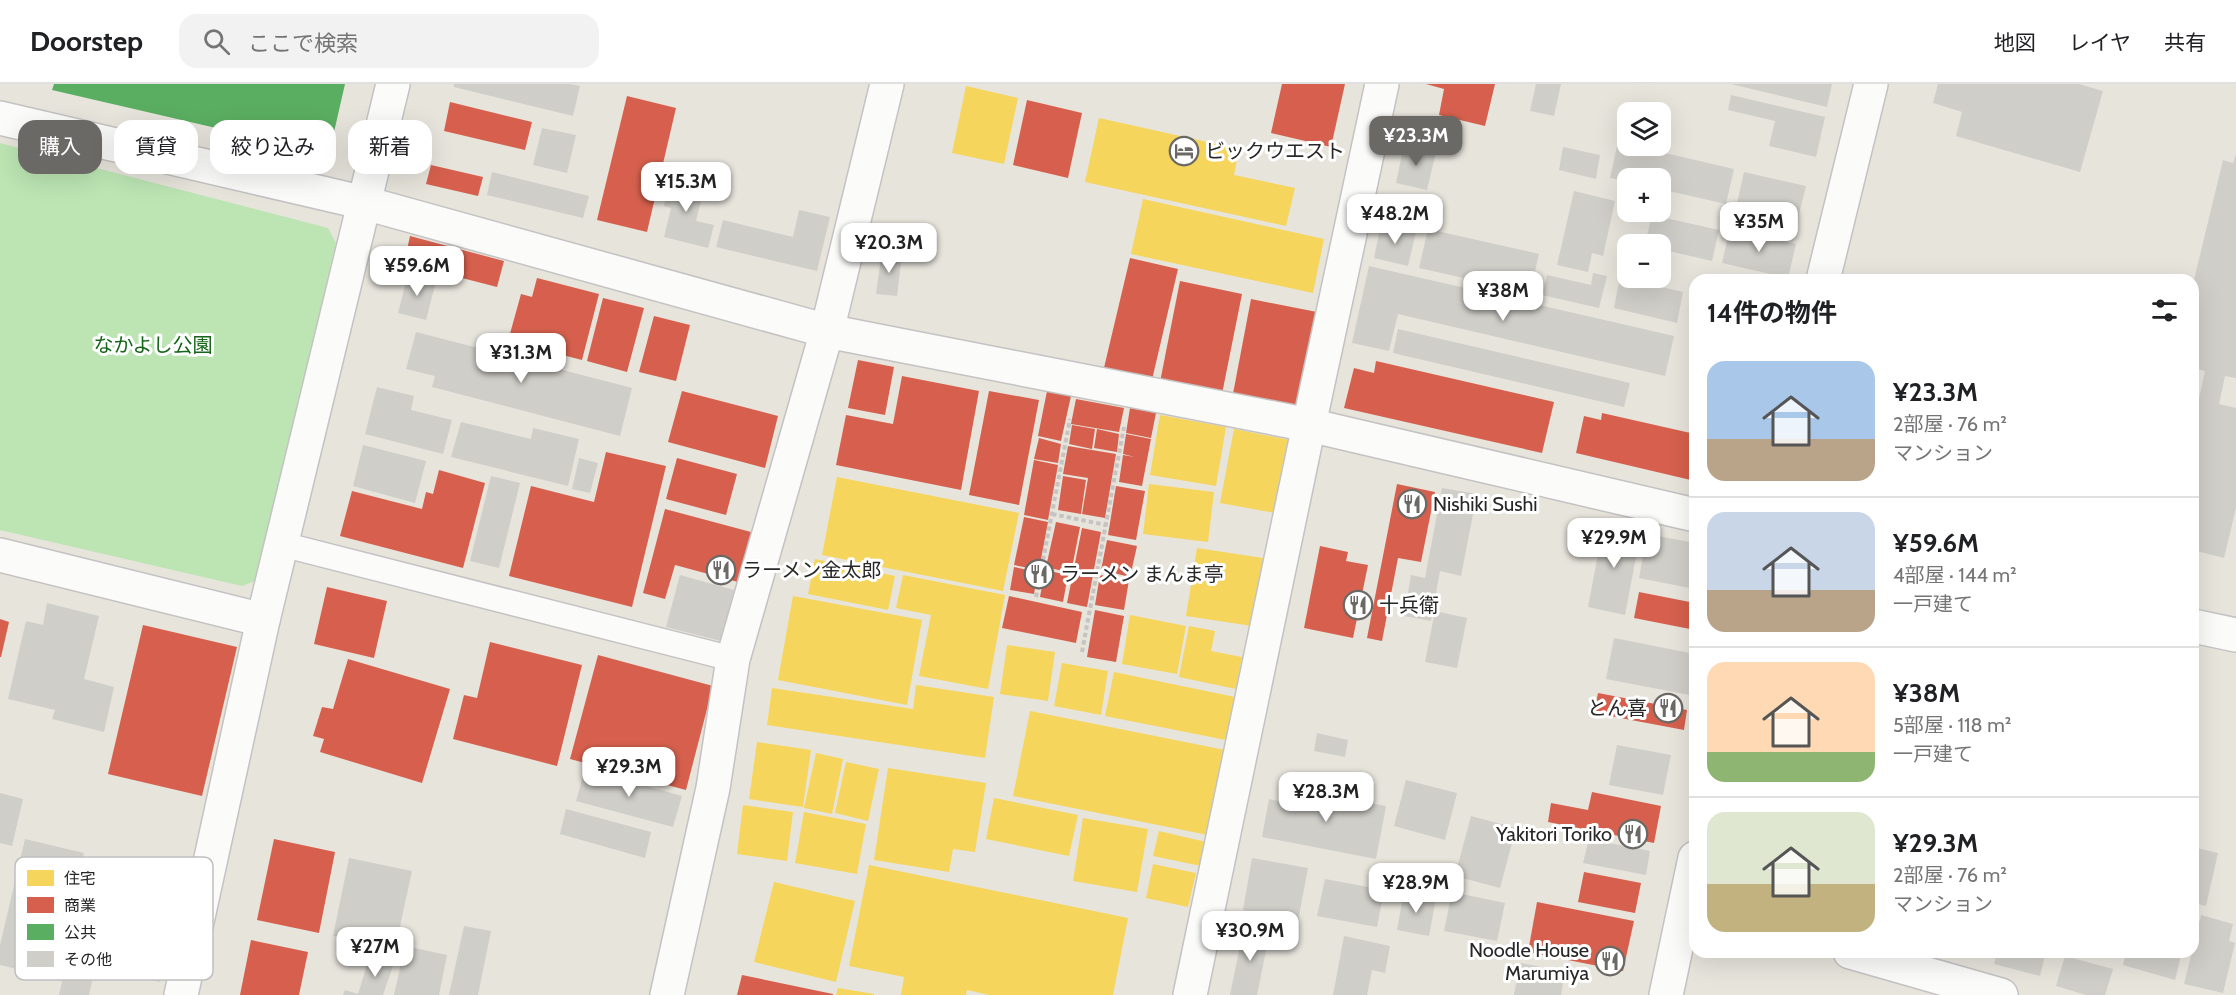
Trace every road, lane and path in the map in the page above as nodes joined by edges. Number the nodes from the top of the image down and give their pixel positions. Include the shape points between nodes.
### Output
1 (393, 84) edge
2 (887, 84) edge
3 (1382, 84) edge
4 (1871, 84) edge
5 (0, 118) edge
6 (365, 202) junction
7 (1824, 274) edge
8 (826, 331) junction
9 (1077, 380) junction
10 (1130, 390) junction
11 (1309, 425) junction
12 (1052, 514) junction
13 (1689, 514) edge
14 (1106, 525) junction
15 (281, 544) junction
16 (0, 555) edge
17 (1036, 597) dead end
18 (263, 620) junction
19 (2199, 627) edge
20 (2236, 635) edge
21 (1082, 652) dead end
22 (733, 659) junction
23 (211, 857) edge
24 (1689, 911) edge
25 (1871, 958) edge
26 (184, 980) edge
27 (181, 995) edge
28 (667, 995) edge
29 (1190, 995) edge
30 (1666, 995) edge
31 (2001, 995) edge

1 - 6 street
2 - 8 street
3 - 11 street
4 - 7 street
5 - 6 street
6 - 8 street
6 - 15 street
8 - 9 street
8 - 22 street
9 - 10 street
9 - 12 path
10 - 11 street
10 - 14 path
11 - 13 street
11 - 29 street
12 - 14 path
12 - 17 path
14 - 21 path
15 - 18 street
15 - 22 lane
16 - 18 street
18 - 23 street
19 - 20 street
22 - 28 street via 713,788
24 - 30 street
25 - 31 street
26 - 27 street

